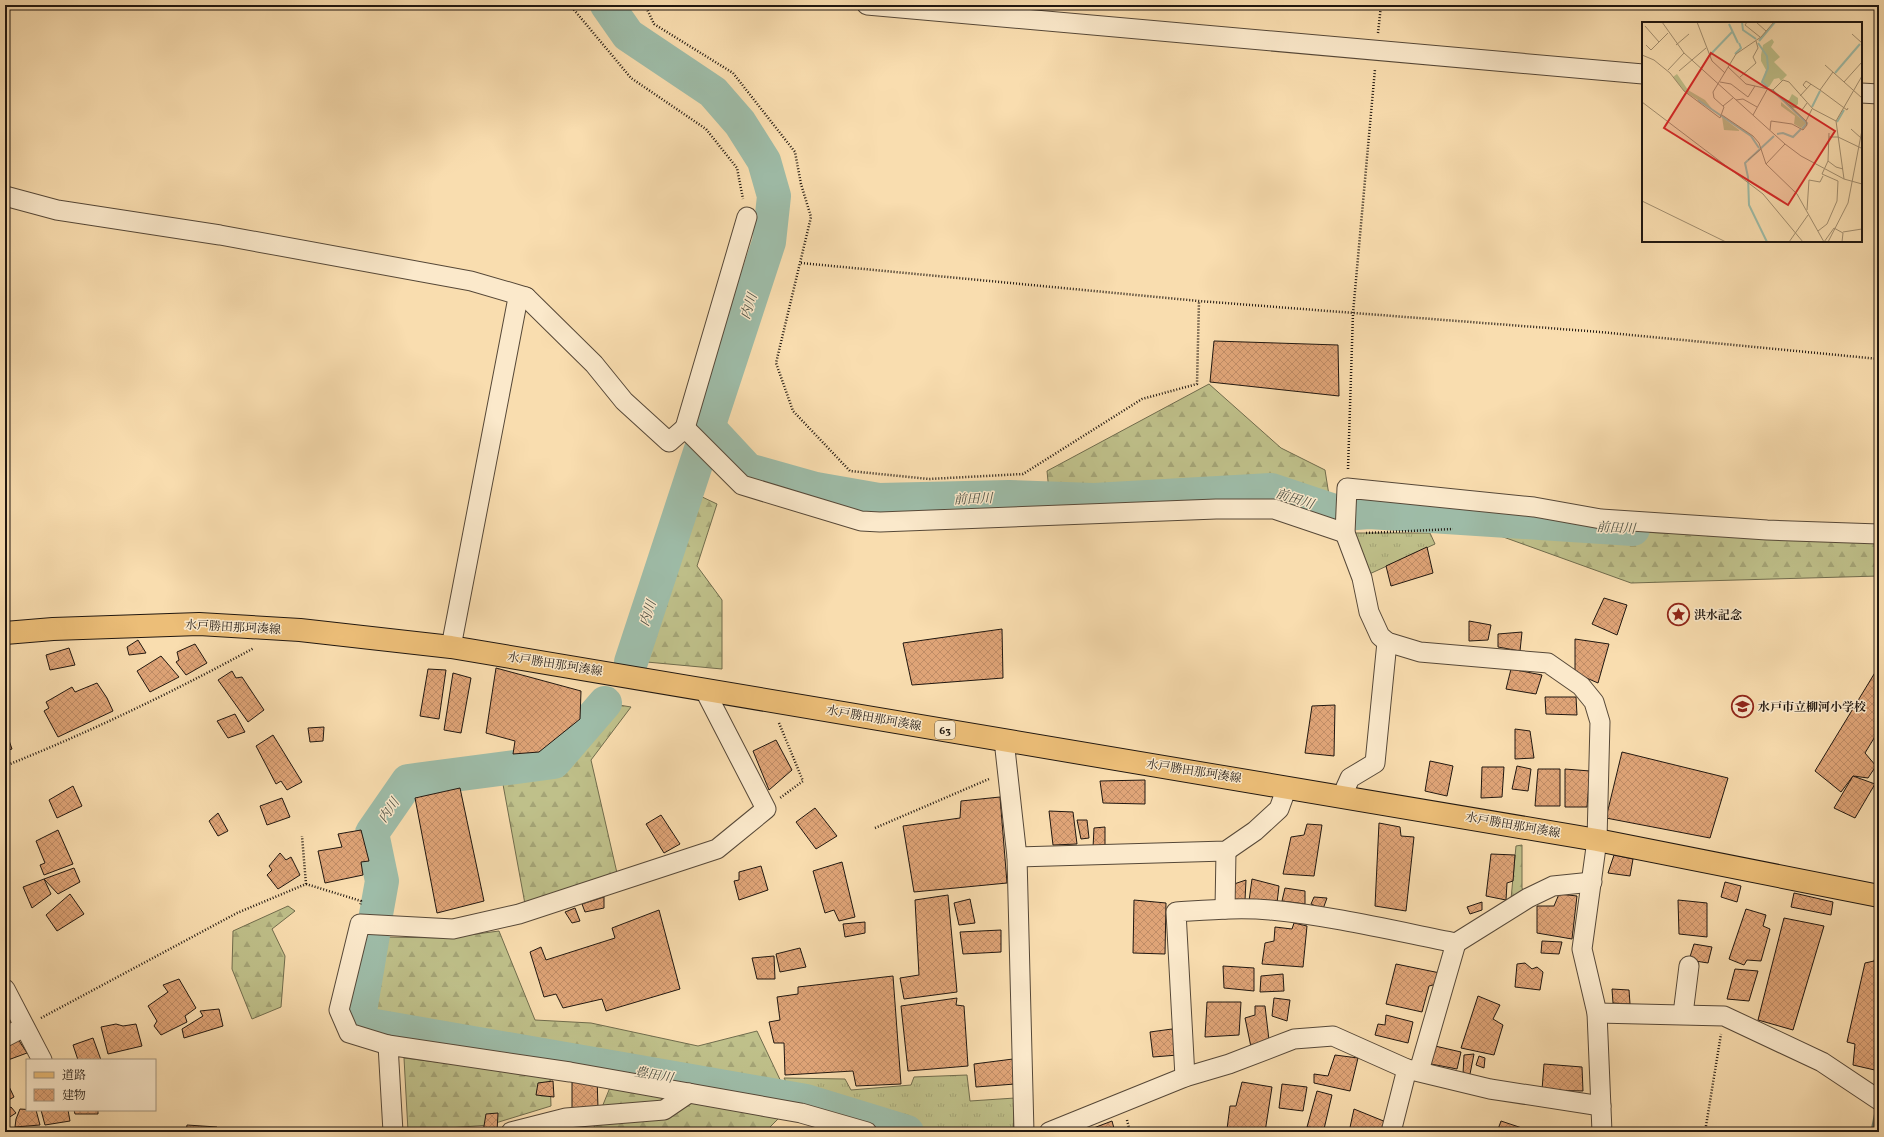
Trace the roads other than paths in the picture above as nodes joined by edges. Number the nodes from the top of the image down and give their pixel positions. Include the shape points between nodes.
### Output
1 (867, 5) edge
2 (1642, 74) edge
3 (1862, 93) edge
4 (1879, 94) edge
5 (5, 196) edge
6 (748, 217) road end
7 (526, 297) junction
8 (690, 432) junction
9 (1345, 534) junction
10 (1879, 534) edge
11 (5, 633) edge
12 (1388, 642) junction
13 (450, 646) junction
14 (704, 689) junction
15 (1004, 740) junction
16 (1287, 787) junction
17 (1342, 796) junction
18 (1597, 840) junction
19 (1226, 851) junction
20 (1017, 856) junction
21 (1592, 882) junction
22 (1879, 896) edge
23 (1225, 909) junction
24 (1456, 942) junction
25 (1689, 966) dead end
26 (5, 989) edge
27 (1597, 1013) junction
28 (1684, 1014) junction
29 (24, 1027) junction
30 (5, 1037) edge
31 (388, 1045) junction
32 (41, 1059) edge
33 (1413, 1070) junction
34 (1185, 1077) junction
35 (689, 1093) junction
36 (1879, 1100) edge
37 (1601, 1106) junction
38 (393, 1132) edge
39 (511, 1132) edge
40 (867, 1132) edge
41 (1024, 1132) edge
42 (1049, 1132) edge
43 (1391, 1132) edge
44 (1602, 1132) edge

1 - 2 street
3 - 4 street
5 - 7 street via 57,210 220,235 463,279
6 - 8 street
7 - 8 street via 594,364 624,401 668,442
7 - 13 street via 516,303
8 - 9 street via 742,485 861,521 1274,509
9 - 10 street via 1347,488 1534,507 1601,519 1767,530
9 - 12 street via 1362,578 1370,612 1380,636
11 - 13 main road, 水戸勝田那珂湊線 / 63 via 199,624 300,630
12 - 17 street via 1375,762 1350,778
12 - 18 street via 1420,652 1548,663 1581,686 1594,702 1600,722
13 - 14 main road, 水戸勝田那珂湊線 / 63
14 - 15 main road, 水戸勝田那珂湊線 / 63
14 - 31 street via 766,810 716,850 519,914 453,929 360,924 339,1010 349,1033
15 - 16 main road, 水戸勝田那珂湊線 / 63
15 - 20 street
16 - 17 main road, 水戸勝田那珂湊線 / 63
16 - 19 street via 1279,809
17 - 18 main road, 水戸勝田那珂湊線 / 63
18 - 21 street
18 - 22 main road, 水戸勝田那珂湊線 / 63
19 - 20 street
19 - 23 street
20 - 41 street
21 - 24 street via 1553,886 1528,898
21 - 27 street via 1582,949
23 - 24 street via 1270,910 1316,916
23 - 34 street via 1176,912
24 - 33 street
25 - 28 street
26 - 29 street
27 - 28 street
27 - 37 street
28 - 36 street via 1724,1016 1822,1062
29 - 30 street
29 - 32 street
31 - 35 street
31 - 38 street
33 - 34 street via 1333,1036 1294,1039 1229,1064
33 - 37 street via 1490,1089
33 - 43 street
34 - 42 street
35 - 39 street via 664,1110 566,1118
35 - 40 street via 801,1113
37 - 44 street

